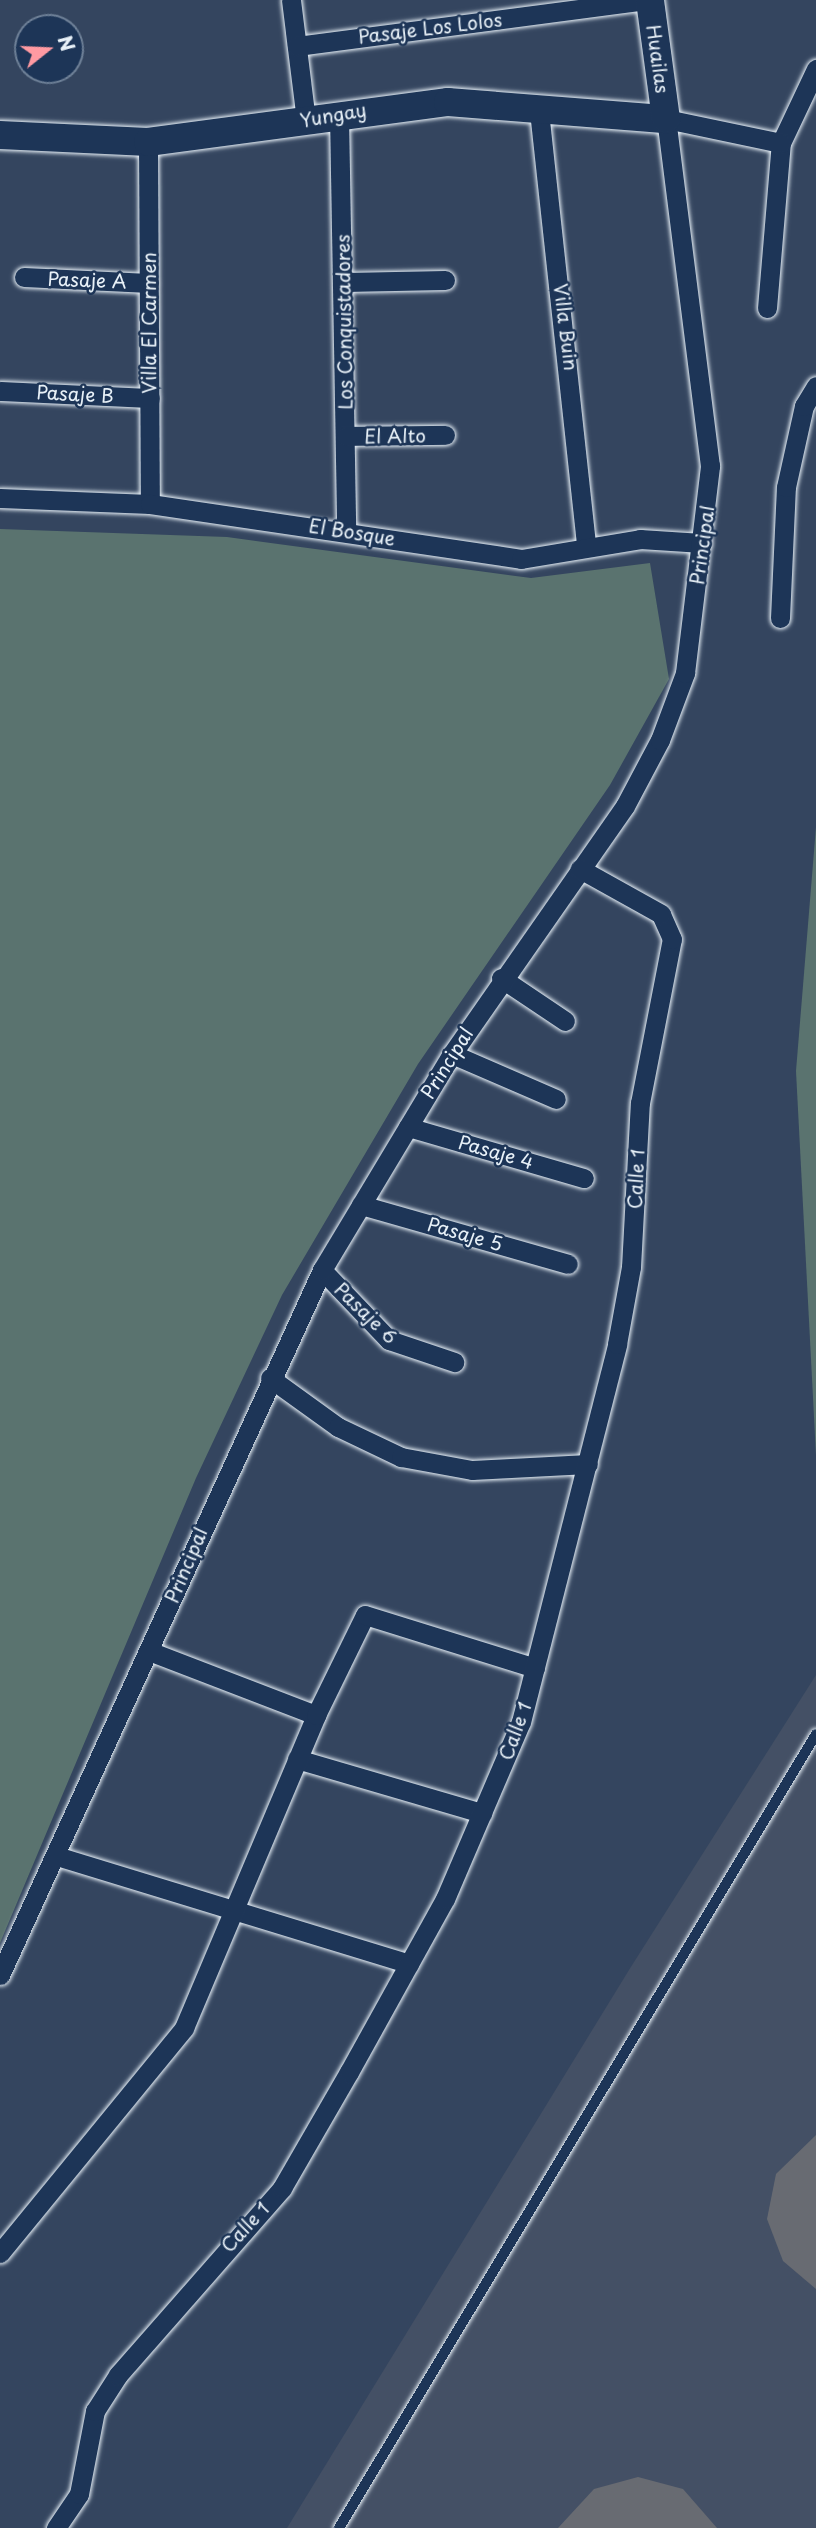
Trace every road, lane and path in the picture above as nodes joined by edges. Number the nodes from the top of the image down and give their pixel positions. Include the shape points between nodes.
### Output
1 (291, 0) edge
2 (648, 0) edge
3 (297, 46) junction
4 (816, 69) edge
5 (539, 111) junction
6 (338, 115) junction
7 (666, 118) junction
8 (306, 121) junction
9 (0, 135) edge
10 (148, 142) junction
11 (781, 143) junction
12 (24, 277) dead end
13 (445, 279) dead end
14 (345, 282) junction
15 (149, 283) junction
16 (767, 308) dead end
17 (816, 386) edge
18 (0, 391) edge
19 (150, 398) junction
20 (445, 435) dead end
21 (346, 436) junction
22 (0, 498) edge
23 (150, 504) junction
24 (346, 529) junction
25 (702, 543) junction
26 (586, 545) junction
27 (780, 618) dead end
28 (580, 869) junction
29 (501, 978) junction
30 (565, 1021) dead end
31 (452, 1054) junction
32 (556, 1099) dead end
33 (408, 1127) junction
34 (584, 1178) dead end
35 (361, 1205) junction
36 (568, 1265) dead end
37 (322, 1270) junction
38 (454, 1362) dead end
39 (270, 1378) junction
40 (588, 1464) junction
41 (149, 1651) junction
42 (535, 1668) junction
43 (316, 1715) junction
44 (816, 1734) edge
45 (297, 1759) junction
46 (482, 1813) junction
47 (60, 1857) junction
48 (236, 1908) junction
49 (409, 1964) junction
50 (0, 1975) edge
51 (6, 2233) edge
52 (0, 2253) edge
53 (56, 2528) edge
54 (339, 2528) edge

1 - 3 street
2 - 3 street, Pasaje Los Lolos
2 - 7 street, Huailas
3 - 8 street
4 - 11 street
5 - 6 street, Yungay via 448,102
5 - 7 street, Yungay
5 - 26 street, Villa Buin
6 - 8 street, Yungay
6 - 14 street, Los Conquistadores
7 - 11 street
7 - 25 street, Principal via 709,440
8 - 10 street, Yungay
9 - 10 street, Yungay
10 - 15 street, Villa El Carmen
11 - 16 street
12 - 15 street, Pasaje A
13 - 14 street
14 - 21 street, Los Conquistadores
15 - 19 street, Villa El Carmen
17 - 27 street via 804,406 786,487
18 - 19 street, Pasaje B
19 - 23 street, Villa El Carmen
20 - 21 street, El Alto
21 - 24 street, Los Conquistadores
22 - 23 street, El Bosque
23 - 24 street, El Bosque
24 - 26 street, El Bosque via 521,559
25 - 26 street, El Bosque
25 - 28 street, Principal via 685,673 674,707 625,806
28 - 29 street, Principal
28 - 40 street, Calle 1 via 661,914 672,939 640,1103 631,1267
29 - 30 street
29 - 31 street, Principal
31 - 32 street
31 - 33 street, Principal
33 - 34 street, Pasaje 4
33 - 35 street, Principal
35 - 36 street, Pasaje 5
35 - 37 street, Principal
37 - 38 street, Pasaje 6 via 389,1340
37 - 39 street, Principal
39 - 40 street via 338,1427 401,1457 472,1470
39 - 41 street, Principal
40 - 42 street, Calle 1
41 - 43 street
41 - 47 street, Principal
42 - 43 street via 365,1615
42 - 46 street, Calle 1 via 521,1722
43 - 45 street
44 - 54 lane
45 - 46 street
45 - 48 street
46 - 49 street, Calle 1
47 - 48 street
47 - 50 street, Principal
48 - 49 street
48 - 51 street via 198,2000 167,2055
49 - 53 street, Calle 1 via 282,2188 199,2276 94,2411 79,2494
51 - 52 street

